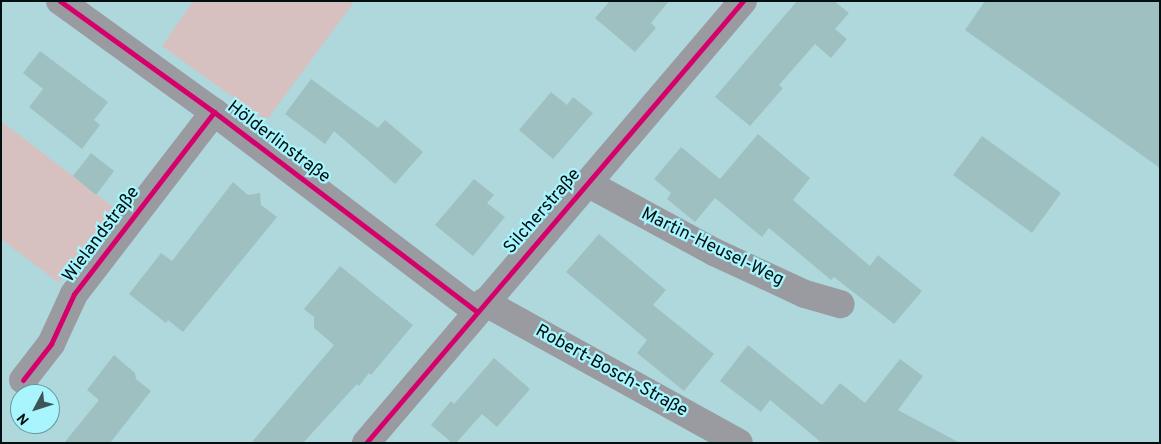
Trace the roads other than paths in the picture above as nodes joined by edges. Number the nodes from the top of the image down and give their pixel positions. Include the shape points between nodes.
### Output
1 (60, 1) edge
2 (744, 1) edge
3 (214, 112) junction
4 (587, 183) junction
5 (841, 304) dead end
6 (480, 307) junction
7 (23, 380) dead end
8 (366, 443) edge
9 (739, 443) edge

1 - 3 street, Hölderlinstraße
2 - 4 street, Silcherstraße
3 - 6 street, Hölderlinstraße
3 - 7 street, Wielandstraße via 74,294 51,344
4 - 5 street, Martin-Heusel-Weg via 714,252 806,294
4 - 6 street, Silcherstraße
6 - 8 street, Silcherstraße
6 - 9 street, Robert-Bosch-Straße

